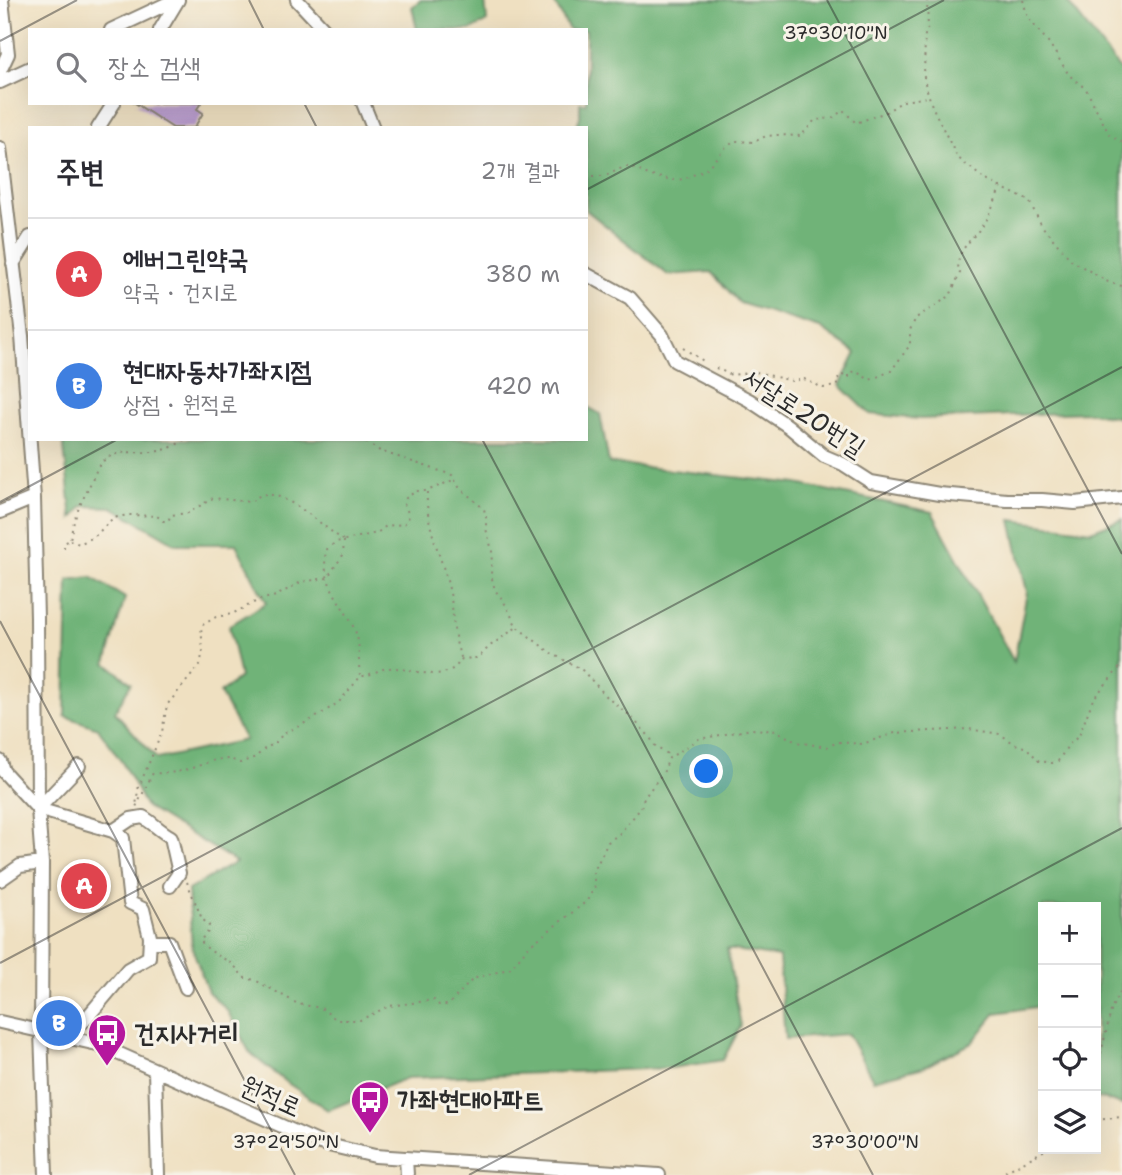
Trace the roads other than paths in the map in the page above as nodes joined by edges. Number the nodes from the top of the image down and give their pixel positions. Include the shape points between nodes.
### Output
1 (2, 0) edge
2 (177, 0) edge
3 (297, 0) edge
4 (115, 28) edge
5 (161, 28) edge
6 (323, 28) edge
7 (28, 69) edge
8 (0, 71) edge
9 (0, 82) edge
10 (113, 105) edge
11 (364, 105) edge
12 (99, 126) edge
13 (372, 126) edge
14 (0, 148) edge
15 (28, 240) edge
16 (5, 247) edge
17 (13, 264) junction
18 (588, 275) edge
19 (28, 417) edge
20 (30, 441) edge
21 (34, 498) junction
22 (1122, 498) edge
23 (0, 512) edge
24 (79, 766) dead end
25 (1, 767) edge
26 (38, 809) junction
27 (113, 831) junction
28 (42, 863) junction
29 (0, 880) edge
30 (170, 886) dead end
31 (150, 942) junction
32 (186, 988) dead end
33 (84, 1021) dead end
34 (0, 1022) edge
35 (41, 1031) junction
36 (155, 1070) junction
37 (406, 1158) junction
38 (566, 1172) edge
39 (46, 1175) edge
40 (158, 1175) edge
41 (407, 1175) edge
42 (659, 1175) edge

1 - 8 street via 8,54
2 - 4 street
2 - 5 street
3 - 6 street
7 - 9 street
10 - 12 street
11 - 13 street
14 - 16 street
15 - 17 street
16 - 17 street
17 - 19 street
18 - 22 street, 서달로20번길 via 638,305 676,361 748,400 824,456 871,482 1007,500 1075,503
20 - 21 street
21 - 23 street
21 - 26 street
24 - 26 street
25 - 26 street
26 - 27 street
26 - 28 street
27 - 30 street via 143,817 171,837 180,873
27 - 31 street via 123,838 131,903 143,909
28 - 29 street via 19,866
28 - 35 street
31 - 32 street via 169,942
31 - 33 street via 149,957 128,969
34 - 35 street, 원적로
35 - 36 street, 원적로 via 97,1044
35 - 39 street
36 - 37 street, 원적로 via 320,1143
36 - 40 street
37 - 38 street, 원적로
37 - 41 street
38 - 42 street, 원적로

